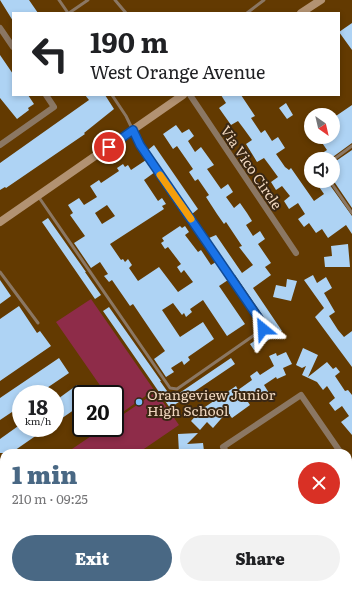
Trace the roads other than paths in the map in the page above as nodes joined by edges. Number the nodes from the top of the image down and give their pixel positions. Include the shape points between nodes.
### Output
1 (59, 0) edge
2 (88, 0) edge
3 (115, 0) edge
4 (264, 0) edge
5 (320, 0) edge
6 (67, 12) edge
7 (70, 12) edge
8 (125, 12) edge
9 (249, 12) edge
10 (302, 12) edge
11 (0, 28) edge
12 (12, 46) edge
13 (47, 96) edge
14 (113, 96) edge
15 (182, 96) edge
16 (191, 96) edge
17 (133, 130) junction
18 (0, 145) edge
19 (352, 146) edge
20 (340, 155) edge
21 (335, 188) edge
22 (38, 196) junction
23 (352, 213) edge
24 (0, 222) edge
25 (296, 253) dead end
26 (0, 272) edge
27 (38, 323) dead end
28 (224, 449) edge
29 (338, 449) edge

1 - 6 lane
2 - 7 lane
3 - 8 lane
4 - 9 lane
5 - 10 main road
11 - 12 street
13 - 18 street via 54,107
14 - 17 lane
15 - 17 main road
16 - 25 street, Via Vico Circle
17 - 22 main road
17 - 22 lane via 140,145 264,326 183,385 177,389 170,388
19 - 20 lane
21 - 23 lane
22 - 24 main road
26 - 27 lane
28 - 29 street via 223,447 301,395

